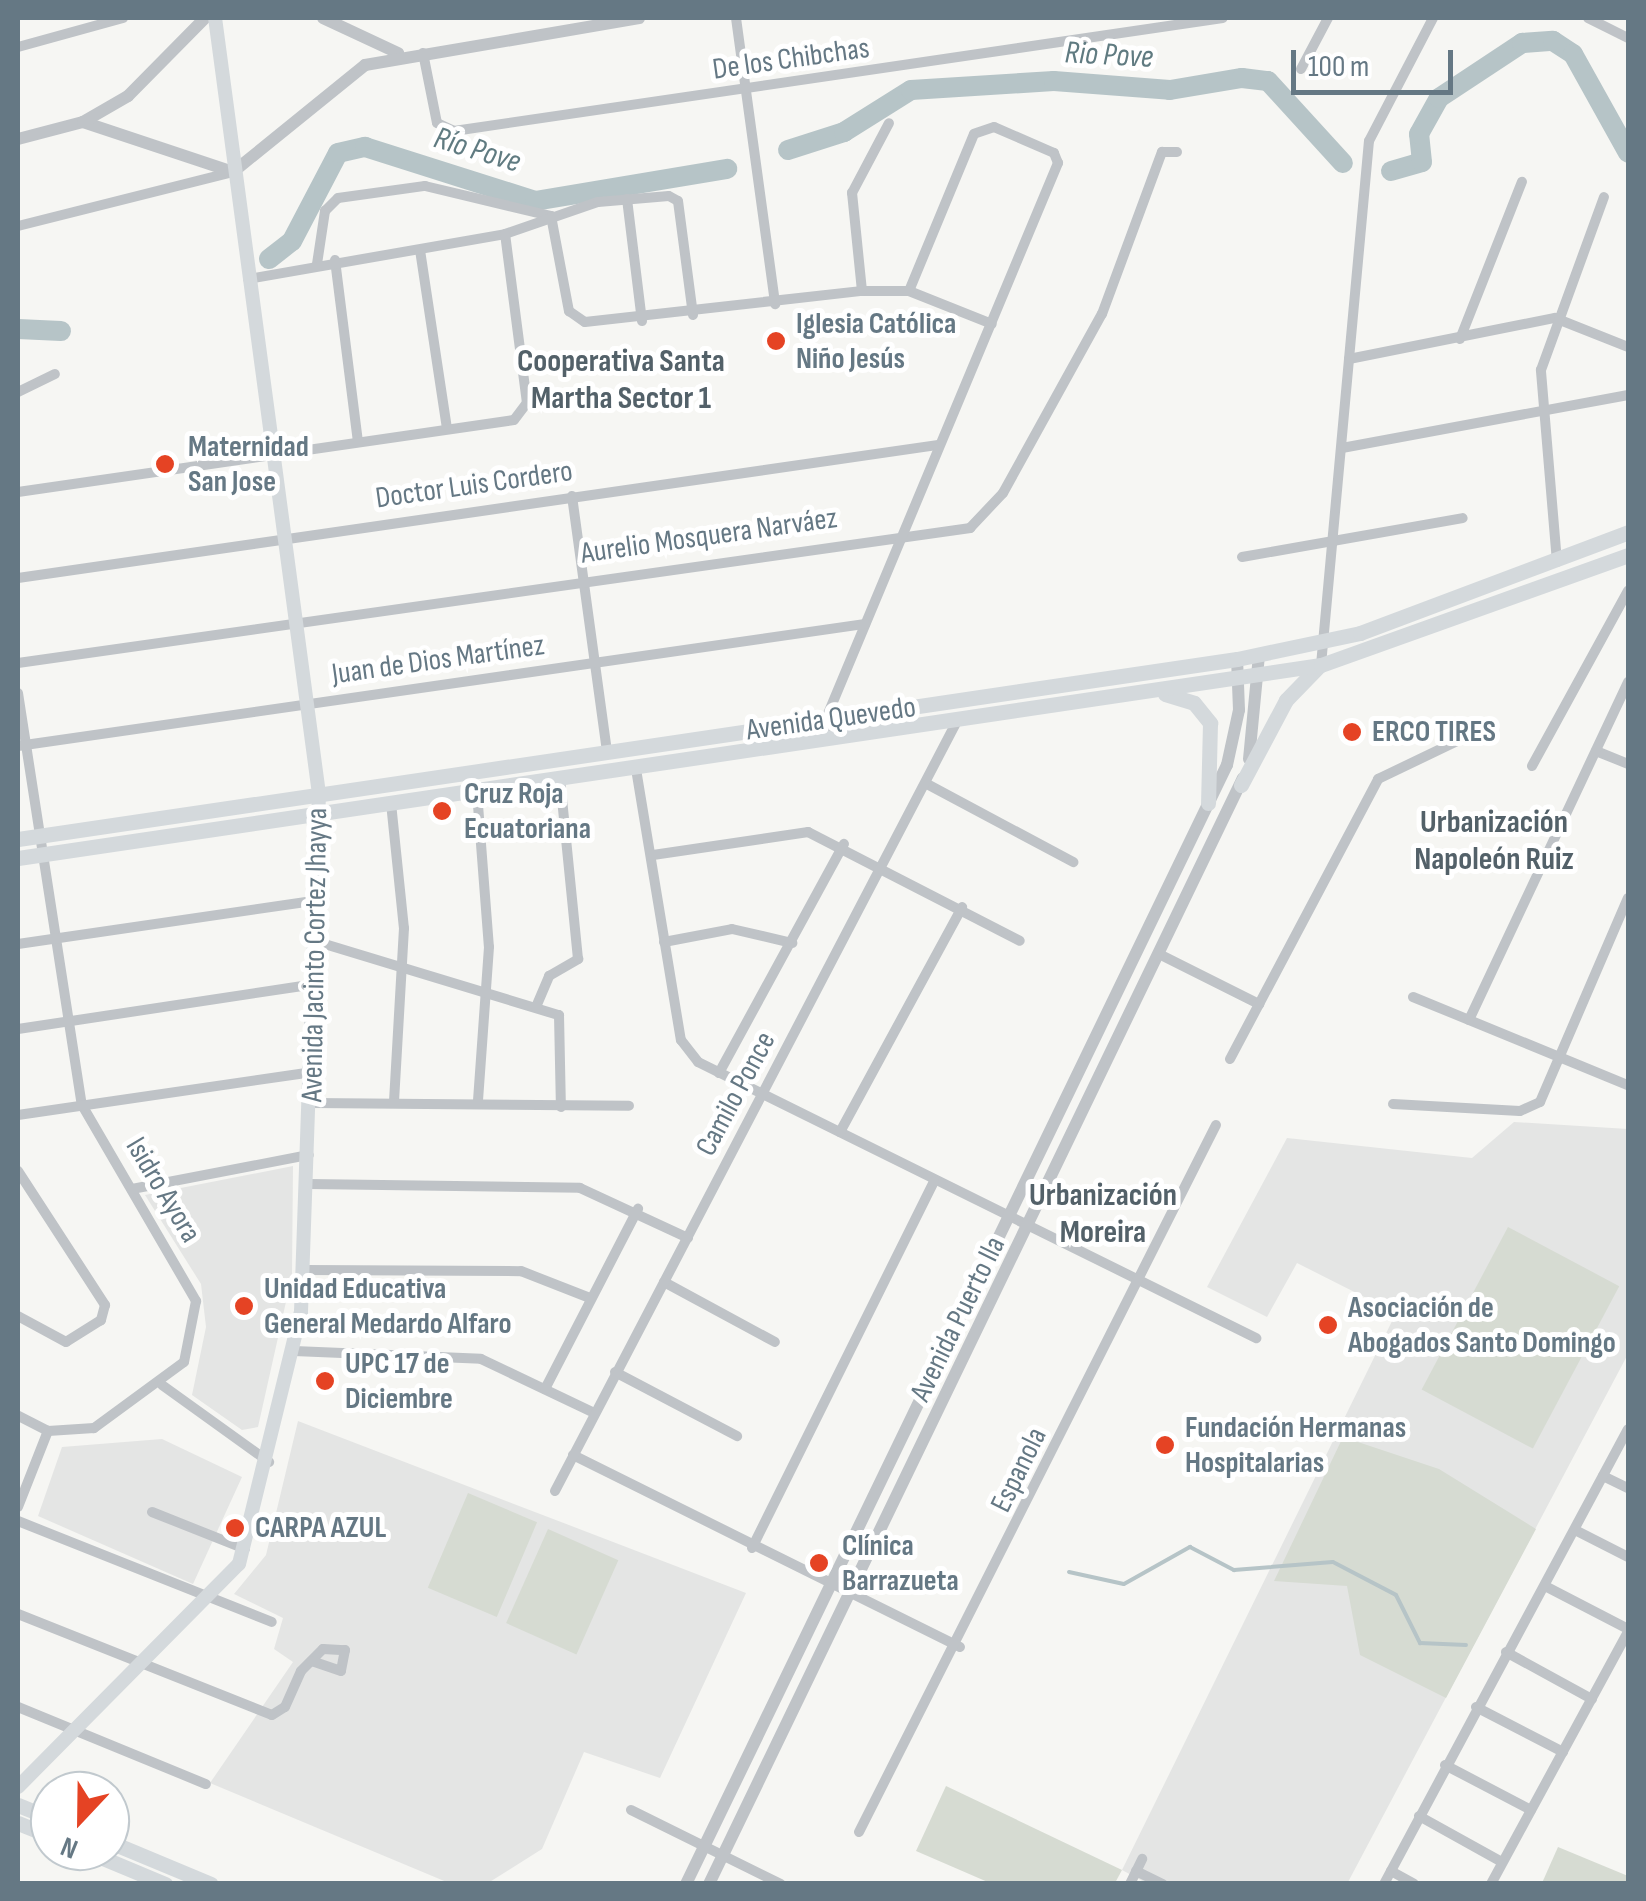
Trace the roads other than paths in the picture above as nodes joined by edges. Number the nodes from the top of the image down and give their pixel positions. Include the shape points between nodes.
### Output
1 (122, 18) edge
2 (204, 18) edge
3 (323, 18) edge
4 (640, 18) edge
5 (736, 18) edge
6 (1163, 18) edge
7 (1223, 18) edge
8 (1328, 18) edge
9 (1434, 18) edge
10 (1588, 18) edge
11 (218, 22) edge
12 (1165, 32) junction
13 (1628, 38) edge
14 (18, 47) edge
15 (423, 53) junction
16 (400, 54) junction
17 (1300, 69) dead end
18 (747, 90) junction
19 (83, 122) junction
20 (889, 123) dead end
21 (18, 139) edge
22 (1177, 152) dead end
23 (233, 172) junction
24 (1522, 182) dead end
25 (1604, 198) dead end
26 (626, 199) junction
27 (551, 216) junction
28 (18, 226) edge
29 (505, 234) junction
30 (420, 250) junction
31 (335, 260) junction
32 (317, 264) junction
33 (247, 275) junction
34 (862, 290) junction
35 (909, 291) junction
36 (776, 304) junction
37 (693, 315) junction
38 (1555, 318) junction
39 (642, 321) junction
40 (992, 324) junction
41 (1460, 339) junction
42 (1627, 344) edge
43 (1349, 359) junction
44 (55, 374) dead end
45 (18, 392) edge
46 (1628, 395) edge
47 (1544, 410) junction
48 (447, 428) junction
49 (358, 440) junction
50 (938, 446) junction
51 (1342, 448) junction
52 (274, 452) junction
53 (18, 492) edge
54 (572, 496) junction
55 (1463, 518) dead end
56 (1628, 532) edge
57 (902, 534) junction
58 (1334, 535) junction
59 (284, 538) junction
60 (1628, 555) edge
61 (1242, 557) dead end
62 (1557, 563) junction
63 (18, 578) edge
64 (581, 580) junction
65 (1628, 591) edge
66 (295, 618) junction
67 (865, 624) junction
68 (1326, 642) junction
69 (1259, 655) junction
70 (1238, 659) junction
71 (18, 662) edge
72 (595, 663) junction
73 (1321, 664) junction
74 (1261, 674) junction
75 (1240, 677) junction
76 (1628, 682) edge
77 (1146, 692) junction
78 (18, 694) edge
79 (308, 704) junction
80 (958, 719) junction
81 (825, 721) junction
82 (1472, 734) dead end
83 (828, 740) junction
84 (21, 746) edge
85 (607, 751) junction
86 (1596, 751) junction
87 (1628, 764) edge
88 (1532, 766) dead end
89 (636, 769) junction
90 (560, 778) junction
91 (927, 784) junction
92 (1241, 785) junction
93 (477, 792) junction
94 (319, 794) junction
95 (391, 802) junction
96 (1208, 803) junction
97 (319, 814) junction
98 (36, 836) junction
99 (18, 839) edge
100 (844, 844) junction
101 (40, 855) junction
102 (652, 855) junction
103 (18, 858) edge
104 (1072, 862) dead end
105 (884, 865) junction
106 (1628, 898) edge
107 (320, 900) junction
108 (962, 907) junction
109 (54, 938) junction
110 (1020, 941) dead end
111 (318, 942) junction
112 (664, 942) junction
113 (792, 943) junction
114 (18, 944) edge
115 (1160, 955) junction
116 (400, 965) junction
117 (316, 984) junction
118 (486, 990) junction
119 (1412, 997) dead end
120 (1259, 1004) junction
121 (536, 1006) junction
122 (1470, 1020) junction
123 (66, 1022) junction
124 (18, 1029) edge
125 (1562, 1057) junction
126 (1230, 1059) dead end
127 (313, 1072) junction
128 (720, 1073) junction
129 (1628, 1085) edge
130 (764, 1096) junction
131 (313, 1102) junction
132 (478, 1102) junction
133 (394, 1103) junction
134 (1392, 1104) dead end
135 (82, 1105) junction
136 (561, 1106) junction
137 (629, 1106) dead end
138 (18, 1115) edge
139 (1216, 1126) dead end
140 (840, 1132) junction
141 (310, 1155) junction
142 (18, 1172) edge
143 (934, 1182) junction
144 (309, 1184) junction
145 (132, 1189) junction
146 (638, 1209) junction
147 (1010, 1221) junction
148 (1030, 1229) junction
149 (688, 1238) junction
150 (305, 1270) junction
151 (664, 1282) junction
152 (1139, 1282) junction
153 (590, 1298) junction
154 (18, 1316) edge
155 (1256, 1338) dead end
156 (774, 1342) dead end
157 (294, 1351) junction
158 (616, 1372) junction
159 (162, 1385) junction
160 (545, 1389) junction
161 (594, 1413) junction
162 (18, 1416) edge
163 (1628, 1429) edge
164 (48, 1431) junction
165 (737, 1436) dead end
166 (573, 1456) junction
167 (270, 1463) junction
168 (1604, 1476) junction
169 (1628, 1488) edge
170 (555, 1491) dead end
171 (18, 1508) edge
172 (152, 1512) dead end
173 (18, 1521) edge
174 (1575, 1530) junction
175 (752, 1548) junction
176 (246, 1550) junction
177 (1628, 1557) edge
178 (834, 1586) junction
179 (1545, 1586) junction
180 (850, 1595) junction
181 (209, 1600) junction
182 (18, 1614) edge
183 (272, 1622) dead end
184 (1628, 1631) edge
185 (960, 1646) junction
186 (1506, 1652) junction
187 (312, 1662) dead end
188 (146, 1664) junction
189 (1592, 1699) junction
190 (18, 1707) edge
191 (1476, 1707) junction
192 (77, 1732) junction
193 (1563, 1752) junction
194 (1445, 1765) junction
195 (206, 1784) dead end
196 (18, 1787) edge
197 (631, 1810) dead end
198 (1531, 1810) junction
199 (1419, 1816) junction
200 (859, 1832) dead end
201 (703, 1848) junction
202 (130, 1850) edge
203 (722, 1857) junction
204 (1142, 1859) dead end
205 (1502, 1862) junction
206 (130, 1869) edge
207 (1136, 1871) junction
208 (1391, 1871) junction
209 (165, 1884) edge
210 (211, 1884) edge
211 (686, 1884) edge
212 (710, 1884) edge
213 (781, 1884) edge
214 (1130, 1884) edge
215 (1163, 1884) edge
216 (1384, 1884) edge
217 (1414, 1884) edge
218 (1491, 1884) edge

1 - 14 street
2 - 19 street via 144,83
3 - 16 street
4 - 15 street
5 - 18 street
6 - 12 street
7 - 12 street, De los Chibchas
8 - 17 street
9 - 43 street via 1369,141
10 - 13 street
11 - 23 main road, Avenida Jacinto Cortez Jhayya
12 - 18 street, De los Chibchas
15 - 16 street
15 - 18 street, De los Chibchas via 437,123 454,132
16 - 23 street via 338,80
18 - 36 street
19 - 21 street
19 - 23 street
20 - 34 street via 852,193
22 - 57 street, Aurelio Mosquera Narváez via 1159,158 1102,314 992,510 970,528
23 - 28 street
23 - 33 main road, Avenida Jacinto Cortez Jhayya
24 - 41 street
25 - 38 street
26 - 27 street
26 - 37 street via 678,201
26 - 39 street
27 - 29 street
27 - 32 street via 425,186 347,195 325,211
27 - 39 street via 570,311 585,322
29 - 30 street
29 - 48 street via 527,403 514,420
30 - 31 street
30 - 48 street
31 - 32 street
31 - 49 street
32 - 33 street
33 - 52 main road, Avenida Jacinto Cortez Jhayya
34 - 35 street
34 - 36 street
35 - 40 street
35 - 40 street via 974,134 994,126 1049,149 1058,163
36 - 37 street
37 - 39 street
38 - 41 street
38 - 42 street
38 - 47 street via 1541,370
40 - 50 street
41 - 43 street
43 - 51 street
44 - 45 street
46 - 47 street
47 - 51 street
47 - 62 street
48 - 49 street
49 - 52 street
50 - 54 street, Doctor Luis Cordero
50 - 57 street
51 - 58 street
52 - 53 street
52 - 59 main road, Avenida Jacinto Cortez Jhayya
54 - 59 street, Doctor Luis Cordero
54 - 64 street
55 - 58 street
56 - 62 main road, Avenida Quevedo
57 - 64 street, Aurelio Mosquera Narváez
57 - 67 street
58 - 61 street
58 - 68 street
59 - 63 street, Doctor Luis Cordero
59 - 66 main road, Avenida Jacinto Cortez Jhayya
60 - 73 main road, Avenida Quevedo
62 - 68 main road, Avenida Quevedo
64 - 66 street, Aurelio Mosquera Narváez
64 - 72 street
65 - 88 street
66 - 71 street, Aurelio Mosquera Narváez
66 - 79 main road, Avenida Jacinto Cortez Jhayya
67 - 72 street, Juan de Dios Martínez
67 - 81 street
68 - 69 main road, Avenida Quevedo
68 - 73 street
69 - 70 main road, Avenida Quevedo
69 - 74 street, Avenida Puerto Ila
70 - 75 street, Avenida Puerto Ila
70 - 81 main road, Avenida Quevedo
72 - 79 street, Juan de Dios Martínez
72 - 85 street
73 - 74 main road, Avenida Quevedo
73 - 92 main road via 1286,700
74 - 75 main road, Avenida Quevedo
74 - 92 street, Avenida Puerto Ila
75 - 77 main road, Avenida Quevedo
75 - 96 street, Avenida Puerto Ila via 1236,737
76 - 86 street
77 - 80 main road, Avenida Quevedo
77 - 96 main road via 1185,698 1210,723
78 - 84 street, Isidro Ayora
79 - 84 street, Juan de Dios Martínez
79 - 94 main road, Avenida Jacinto Cortez Jhayya
80 - 83 main road, Avenida Quevedo
80 - 91 street, Camilo Ponce
81 - 83 street
81 - 85 main road, Avenida Quevedo
82 - 120 street via 1378,779
83 - 89 main road, Avenida Quevedo
84 - 98 street, Isidro Ayora
85 - 94 main road, Avenida Quevedo
86 - 87 street
86 - 122 street
89 - 90 main road, Avenida Quevedo
89 - 102 street
90 - 93 main road, Avenida Quevedo
90 - 121 street via 578,959 552,972
91 - 104 street
91 - 105 street, Camilo Ponce
92 - 115 street, Avenida Puerto Ila
93 - 95 main road, Avenida Quevedo
93 - 118 street
94 - 97 main road, Avenida Jacinto Cortez Jhayya
94 - 98 main road, Avenida Quevedo
95 - 97 main road, Avenida Quevedo
95 - 116 street
96 - 147 street, Avenida Puerto Ila
97 - 101 main road, Avenida Quevedo
97 - 107 main road, Avenida Jacinto Cortez Jhayya
98 - 99 main road, Avenida Quevedo
98 - 101 street, Isidro Ayora
100 - 102 street via 790,832
100 - 105 street
100 - 113 street
101 - 103 main road, Avenida Quevedo
101 - 109 street, Isidro Ayora
102 - 112 street
105 - 108 street
105 - 130 street, Camilo Ponce
106 - 125 street
107 - 109 street
107 - 111 main road, Avenida Jacinto Cortez Jhayya
108 - 110 street
108 - 140 street
109 - 114 street
109 - 123 street, Isidro Ayora
111 - 116 street
111 - 117 main road, Avenida Jacinto Cortez Jhayya
112 - 113 street via 732,928
112 - 128 street via 681,1040
113 - 128 street
115 - 120 street
115 - 148 street, Avenida Puerto Ila
116 - 118 street
116 - 133 street
117 - 123 street
117 - 127 main road, Avenida Jacinto Cortez Jhayya
118 - 121 street
118 - 132 street
119 - 122 street
120 - 126 street
121 - 136 street via 564,1021
122 - 125 street
123 - 124 street
123 - 135 street, Isidro Ayora
125 - 129 street
125 - 134 street via 1531,1108
127 - 131 main road, Avenida Jacinto Cortez Jhayya
127 - 135 street
128 - 130 street
130 - 140 street
130 - 149 street, Camilo Ponce
131 - 133 street
131 - 141 main road, Avenida Jacinto Cortez Jhayya
132 - 133 street
132 - 136 street
135 - 138 street
135 - 145 street, Isidro Ayora
136 - 137 street
139 - 152 street, Espanola
140 - 143 street
141 - 144 main road, Avenida Jacinto Cortez Jhayya
141 - 145 street
142 - 154 street via 102,1296 102,1320 66,1342
143 - 147 street
143 - 175 street
144 - 146 street via 580,1188
144 - 150 main road, Avenida Jacinto Cortez Jhayya
145 - 159 street, Isidro Ayora via 196,1302 184,1362
146 - 149 street
146 - 153 street
147 - 148 street
147 - 178 street, Avenida Puerto Ila
148 - 152 street
148 - 180 street, Avenida Puerto Ila
149 - 151 street, Camilo Ponce
150 - 153 street via 521,1271
150 - 157 main road, Avenida Jacinto Cortez Jhayya
151 - 156 street
151 - 158 street, Camilo Ponce
152 - 155 street
152 - 185 street, Espanola
153 - 160 street
157 - 160 street via 481,1359
157 - 167 main road, Avenida Jacinto Cortez Jhayya
158 - 161 street, Camilo Ponce
158 - 165 street
159 - 164 street, Isidro Ayora via 94,1428
159 - 167 street
160 - 161 street
161 - 166 street, Camilo Ponce
162 - 164 street
163 - 168 street
164 - 171 street
166 - 170 street, Camilo Ponce
166 - 175 street
167 - 176 main road, Avenida Jacinto Cortez Jhayya
168 - 169 street
168 - 174 street
172 - 176 street
173 - 181 street
174 - 177 street
174 - 179 street
175 - 178 street
176 - 181 main road, Avenida Jacinto Cortez Jhayya
178 - 180 street
178 - 201 street, Avenida Puerto Ila
179 - 184 street
179 - 186 street
180 - 185 street
180 - 203 street, Avenida Puerto Ila
181 - 183 street
181 - 188 main road, Avenida Jacinto Cortez Jhayya
182 - 188 street
184 - 189 street
185 - 200 street, Espanola
186 - 189 street
186 - 191 street
187 - 188 street via 272,1715
188 - 192 main road, Avenida Jacinto Cortez Jhayya
189 - 193 street
190 - 192 street
191 - 193 street
191 - 194 street
192 - 195 street
192 - 196 main road, Avenida Jacinto Cortez Jhayya
193 - 198 street
194 - 198 street
194 - 199 street
197 - 201 street
198 - 205 street
199 - 205 street
199 - 208 street
201 - 203 street
201 - 211 street, Avenida Puerto Ila
202 - 210 main road
203 - 212 street, Avenida Puerto Ila
203 - 213 street
204 - 207 street
205 - 218 street
206 - 209 main road
207 - 214 street
207 - 215 street
208 - 216 street
208 - 217 street

